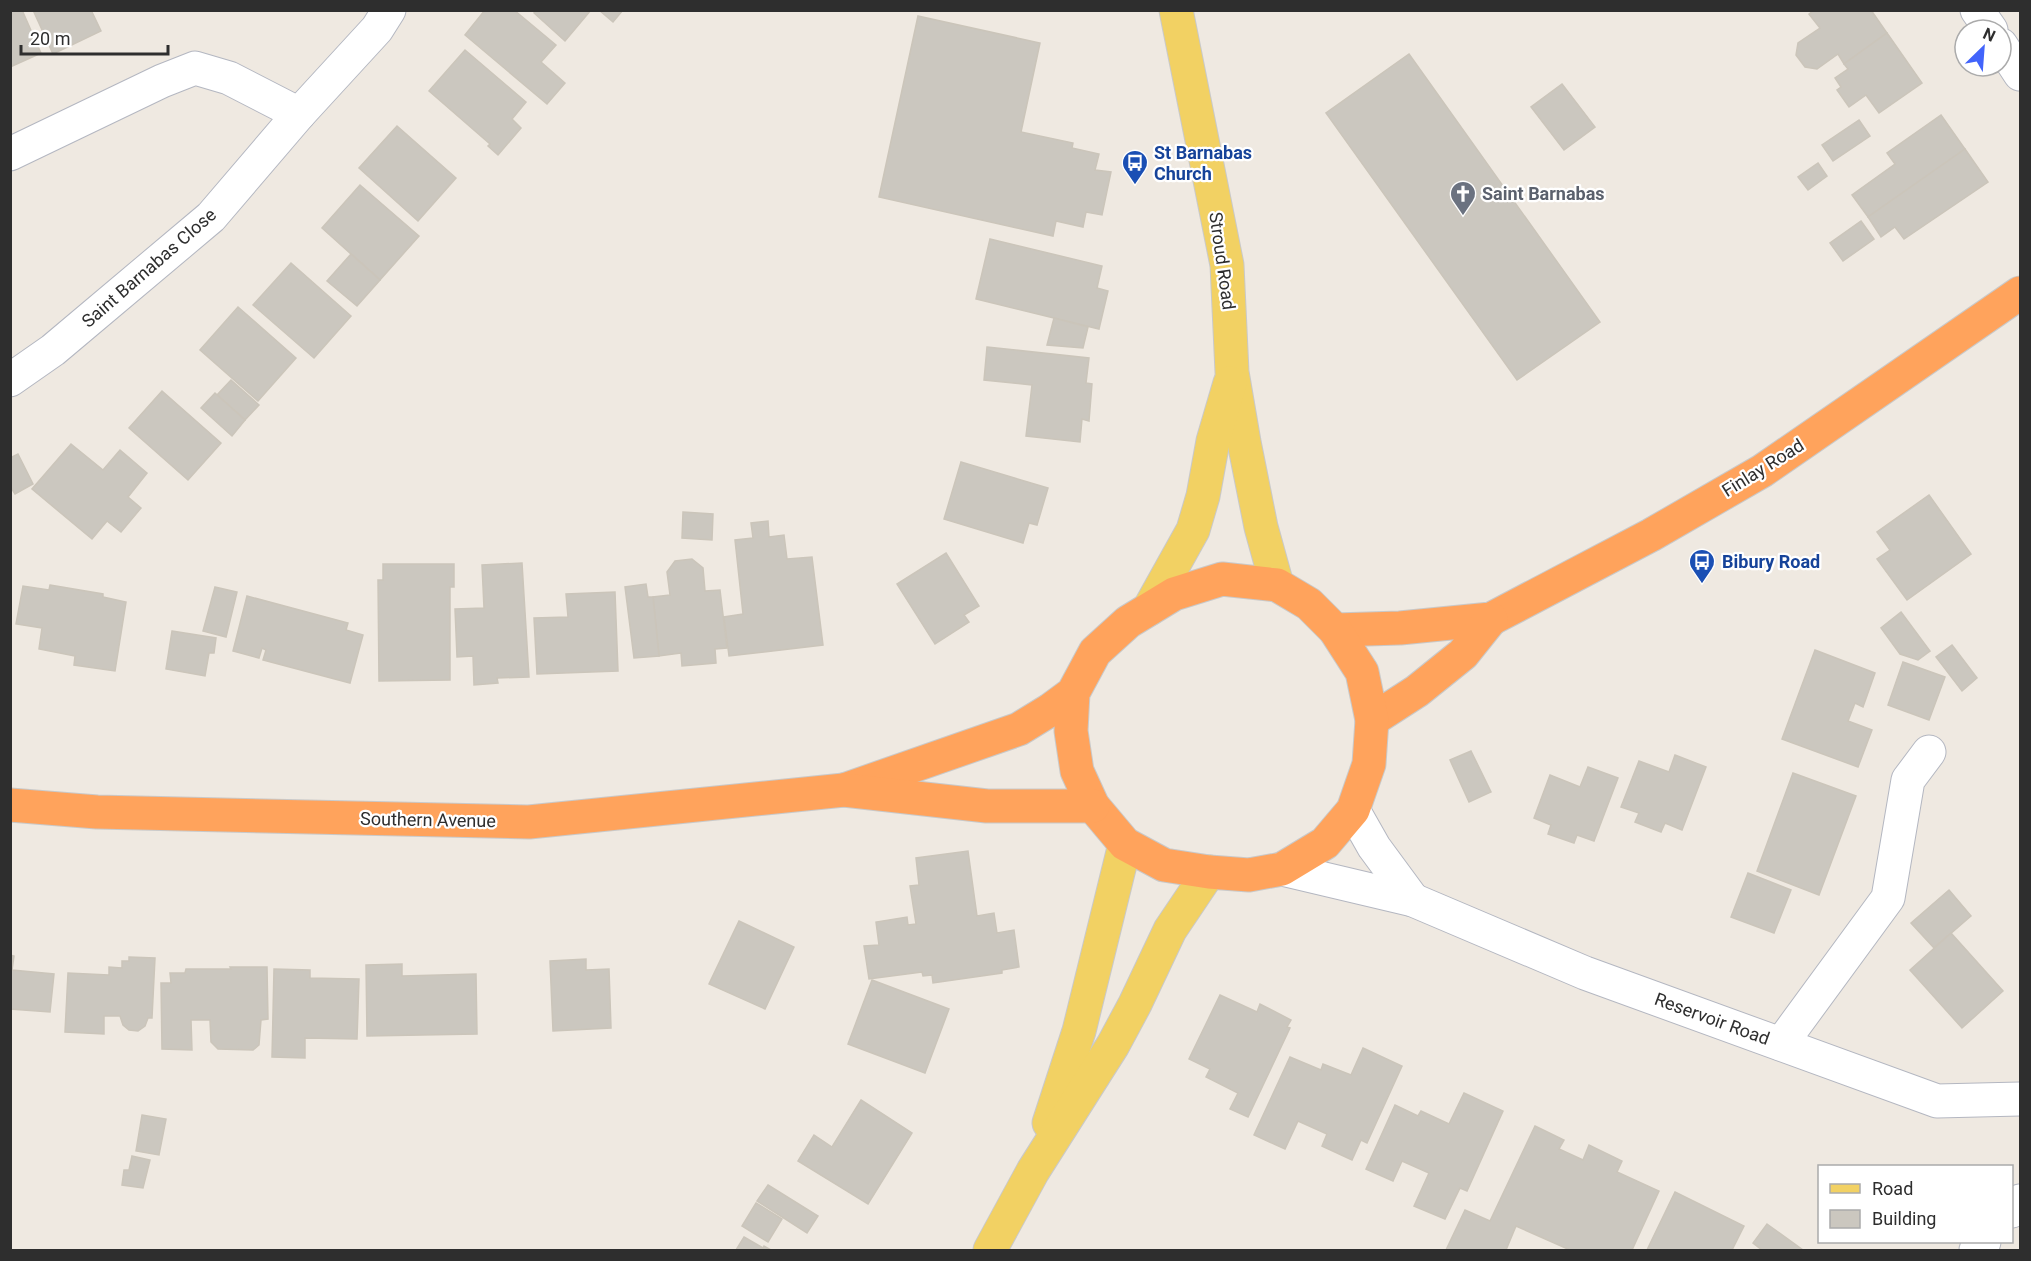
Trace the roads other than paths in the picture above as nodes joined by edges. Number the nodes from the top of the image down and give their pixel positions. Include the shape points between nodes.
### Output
1 (389, 10) edge
2 (1176, 10) edge
3 (299, 114) junction
4 (10, 154) edge
5 (2020, 293) edge
6 (1233, 372) junction
7 (10, 380) edge
8 (1277, 585) junction
9 (1149, 609) junction
10 (1491, 619) junction
11 (1335, 630) junction
12 (1073, 693) junction
13 (1372, 720) junction
14 (1929, 752) dead end
15 (844, 790) junction
16 (10, 805) edge
17 (1093, 806) junction
18 (1353, 810) junction
19 (1125, 844) junction
20 (1282, 869) junction
21 (1209, 872) junction
22 (1413, 900) junction
23 (1781, 1044) junction
24 (2020, 1100) edge
25 (1033, 1171) junction
26 (990, 1251) edge

1 - 3 street, Saint Barnabas Close
2 - 6 main road, Stroud Road via 1227,265
3 - 4 street via 229,78 195,68
3 - 7 street, Saint Barnabas Close via 211,217 52,350
5 - 10 highway, Finlay Road via 1762,471
6 - 8 main road, Stroud Road via 1255,497
6 - 9 main road, Stroud Road via 1193,530
8 - 9 highway via 1222,579 1174,594
8 - 11 highway via 1309,604
9 - 12 highway via 1095,652
10 - 11 highway, Finlay Road
10 - 13 highway, Finlay Road via 1463,654
11 - 13 highway via 1362,672
12 - 15 highway via 1019,729
12 - 17 highway via 1071,732 1077,771
13 - 18 highway via 1369,764
14 - 23 street via 1908,780 1888,898
15 - 16 highway, Southern Avenue via 529,822 98,812
15 - 17 highway via 987,806
17 - 19 highway
18 - 20 highway via 1325,843
18 - 22 street via 1374,847
19 - 21 highway via 1164,865
19 - 25 main road via 1079,1031
20 - 21 highway via 1249,876
20 - 22 street, Reservoir Road
21 - 25 main road via 1170,930 1113,1045
22 - 23 street, Reservoir Road via 1586,973
23 - 24 street, Reservoir Road via 1937,1101
25 - 26 main road

